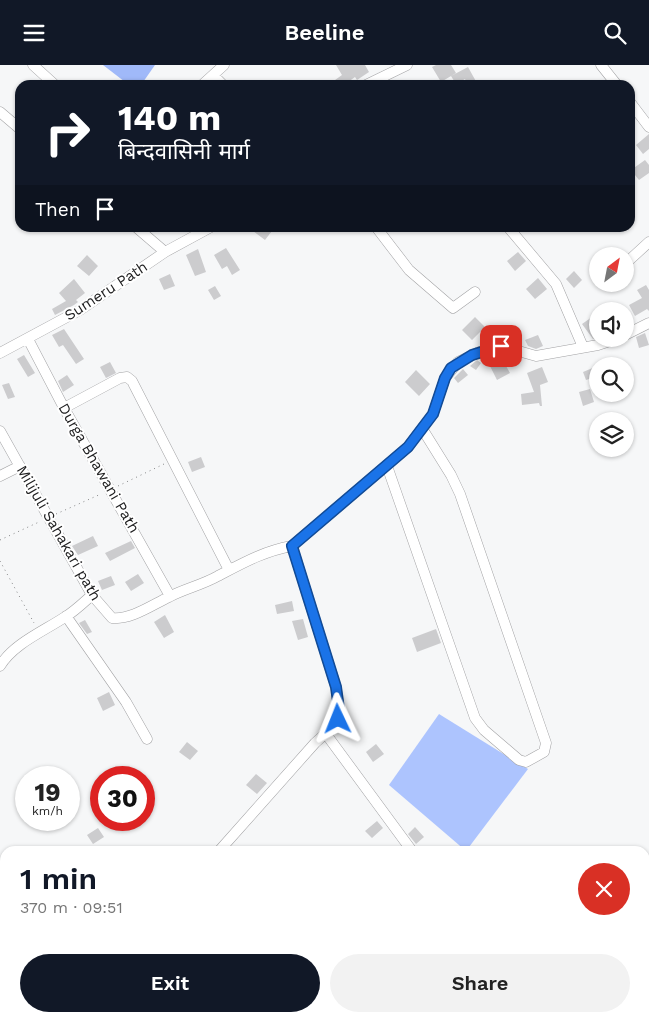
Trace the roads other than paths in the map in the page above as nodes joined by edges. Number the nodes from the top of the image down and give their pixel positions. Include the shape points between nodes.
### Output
1 (33, 65) edge
2 (224, 65) edge
3 (407, 65) edge
4 (601, 65) edge
5 (213, 75) junction
6 (50, 80) edge
7 (208, 80) edge
8 (218, 80) edge
9 (381, 80) edge
10 (613, 80) edge
11 (635, 109) edge
12 (0, 112) edge
13 (15, 125) edge
14 (649, 127) edge
15 (142, 232) edge
16 (202, 232) edge
17 (380, 232) edge
18 (512, 232) edge
19 (648, 246) edge
20 (165, 252) junction
21 (634, 258) edge
22 (475, 292) dead end
23 (649, 323) edge
24 (634, 330) edge
25 (28, 339) junction
26 (589, 346) edge
27 (583, 347) junction
28 (0, 353) edge
29 (64, 408) junction
30 (423, 430) junction
31 (0, 431) edge
32 (20, 466) junction
33 (387, 466) junction
34 (0, 476) edge
35 (292, 546) junction
36 (229, 569) junction
37 (92, 595) junction
38 (170, 595) junction
39 (66, 616) junction
40 (0, 666) edge
41 (326, 734) junction
42 (147, 739) dead end
43 (223, 846) edge
44 (408, 846) edge

1 - 6 street
2 - 5 street
3 - 9 street
4 - 10 street
5 - 7 street
5 - 8 street
11 - 14 street
12 - 13 street
15 - 20 street
16 - 20 street, Sumeru Path
17 - 22 street via 408,270 452,308
18 - 27 street via 556,283
19 - 21 street
20 - 25 street, Sumeru Path via 80,310
23 - 24 street
25 - 28 street, Sumeru Path
25 - 29 street, Durga Bhawani Path
26 - 27 street
27 - 30 street via 536,356 501,346 465,358 451,368 445,378 433,414
29 - 36 street via 127,377 174,459
29 - 38 street, Durga Bhawani Path
30 - 33 street
30 - 33 street via 460,494 546,743 544,752 526,762 519,760 475,718
31 - 32 street, Milijuli Sahakari path
32 - 34 street
32 - 37 street, Milijuli Sahakari path
33 - 35 street
35 - 36 street via 263,553
35 - 41 street via 337,694 338,719
36 - 38 street via 206,582
37 - 38 street, Milijuli Sahakari path via 112,618 122,618 145,609
37 - 39 street
39 - 40 street via 40,632
39 - 42 street via 126,702
41 - 43 street
41 - 44 street

